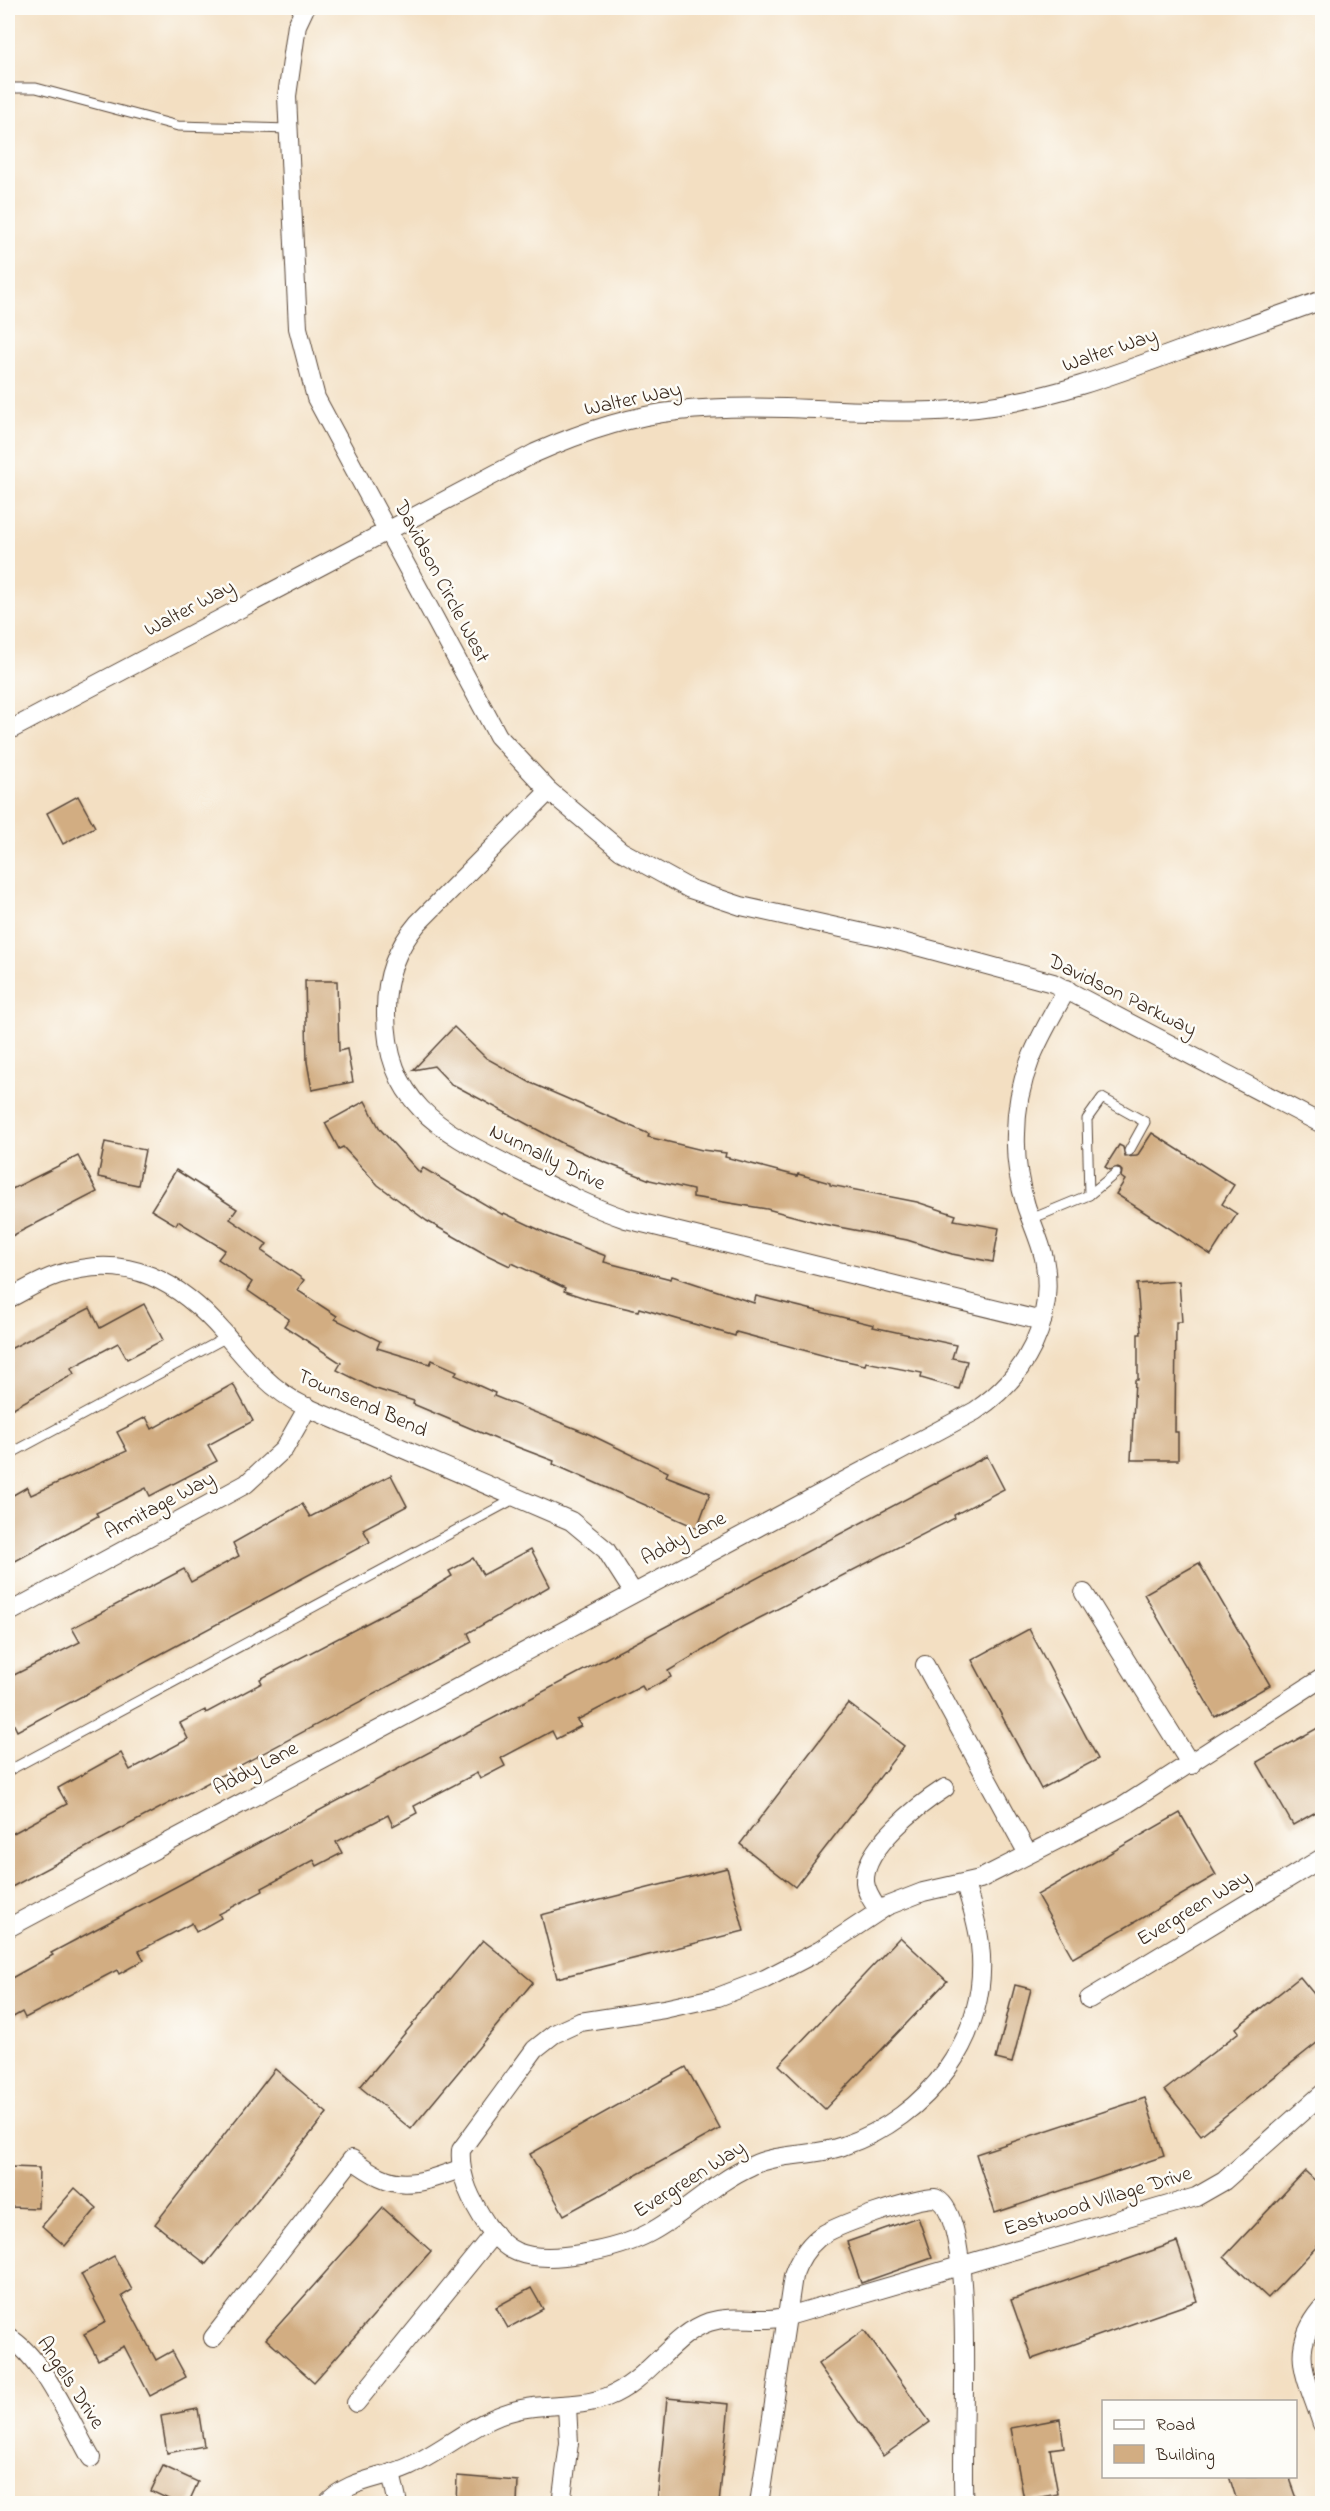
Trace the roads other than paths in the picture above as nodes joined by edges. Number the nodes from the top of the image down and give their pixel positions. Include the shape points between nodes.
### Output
1 (305, 8) edge
2 (8, 88) edge
3 (289, 129) junction
4 (1323, 300) edge
5 (388, 530) junction
6 (8, 731) edge
7 (549, 791) junction
8 (891, 939) joint
9 (1066, 989) junction
10 (1323, 1124) edge
11 (1129, 1151) dead end
12 (1116, 1173) dead end
13 (1089, 1195) junction
14 (1031, 1220) junction
15 (8, 1299) edge
16 (1042, 1321) junction
17 (227, 1337) junction
18 (308, 1407) junction
19 (8, 1455) edge
20 (518, 1497) junction
21 (633, 1592) junction
22 (1084, 1593) dead end
23 (8, 1613) edge
24 (926, 1665) dead end
25 (1323, 1678) edge
26 (1191, 1765) junction
27 (8, 1771) edge
28 (945, 1788) dead end
29 (1028, 1854) junction
30 (1323, 1858) edge
31 (965, 1884) junction
32 (879, 1911) junction
33 (8, 1928) edge
34 (1089, 1999) dead end
35 (1323, 2094) edge
36 (460, 2169) junction
37 (494, 2234) junction
38 (960, 2267) junction
39 (1323, 2309) edge
40 (786, 2317) junction
41 (8, 2337) edge
42 (213, 2338) dead end
43 (356, 2403) dead end
44 (567, 2406) junction
45 (1323, 2424) edge
46 (91, 2458) dead end
47 (391, 2473) junction
48 (326, 2504) edge
49 (398, 2504) edge
50 (561, 2504) edge
51 (759, 2504) edge
52 (964, 2504) edge

1 - 3 street, Davidson Circle West via 297,25 287,96
2 - 3 lane via 36,88 178,126
3 - 5 street, Davidson Circle West via 298,328 316,398
4 - 5 street, Walter Way via 1092,382 1009,404 910,412 706,409 622,422 535,453
5 - 6 street, Walter Way
5 - 7 street, Davidson Circle West via 498,736
7 - 8 street, Davidson Circle West via 621,851 690,889 741,906
7 - 16 street, Nunnally Drive via 418,922 393,964 386,994 388,1042 400,1079 423,1112 455,1138 571,1197 626,1219
8 - 9 street, Davidson Parkway via 1029,975
9 - 10 street, Davidson Parkway
9 - 14 street, Addy Lane via 1031,1053 1017,1109 1018,1172
11 - 13 lane via 1145,1122 1102,1098 1087,1119
12 - 13 lane
13 - 14 lane
14 - 16 street, Addy Lane via 1046,1272
15 - 17 street, Townsend Bend via 68,1271 99,1267 132,1270 153,1276 186,1294
16 - 21 street, Addy Lane via 1032,1350 1013,1378 975,1411
17 - 18 street, Townsend Bend via 275,1389
17 - 19 lane
18 - 20 street, Townsend Bend
18 - 23 street, Armitage Way via 284,1449 246,1484
20 - 21 street, Townsend Bend via 562,1515 590,1534 613,1558
20 - 27 lane
21 - 33 street, Addy Lane
22 - 26 street
24 - 29 street
25 - 26 street
26 - 29 street via 1122,1807
28 - 32 street via 907,1817 866,1871 866,1888
29 - 31 street
30 - 34 street, Evergreen Way
31 - 32 street via 923,1892
31 - 37 street, Evergreen Way via 980,1946 977,2004 950,2068 935,2087 902,2115 842,2147 773,2158 750,2166 661,2226 617,2245 538,2257 516,2252
32 - 36 street via 803,1960 742,1989 693,2004 580,2022 554,2034 535,2049 467,2138 461,2150
35 - 38 street, Eastwood Village Drive via 1224,2181 1196,2197
36 - 37 street, Evergreen Way
36 - 42 street via 423,2181 397,2183 376,2177 352,2159
37 - 43 street
38 - 40 street, Eastwood Village Drive
38 - 40 street via 948,2209 941,2200 929,2198 841,2226 818,2238 796,2266
38 - 52 street
39 - 45 street via 1310,2325 1301,2348
40 - 44 street, Eastwood Village Drive via 770,2321 728,2318 706,2323 687,2333 655,2365 618,2392
40 - 51 street
41 - 46 street, Angels Drive via 19,2343 35,2362
44 - 47 street, Eastwood Village Drive via 522,2409 500,2415
44 - 50 street via 569,2443
47 - 48 street, Eastwood Village Drive via 353,2484
47 - 49 street

